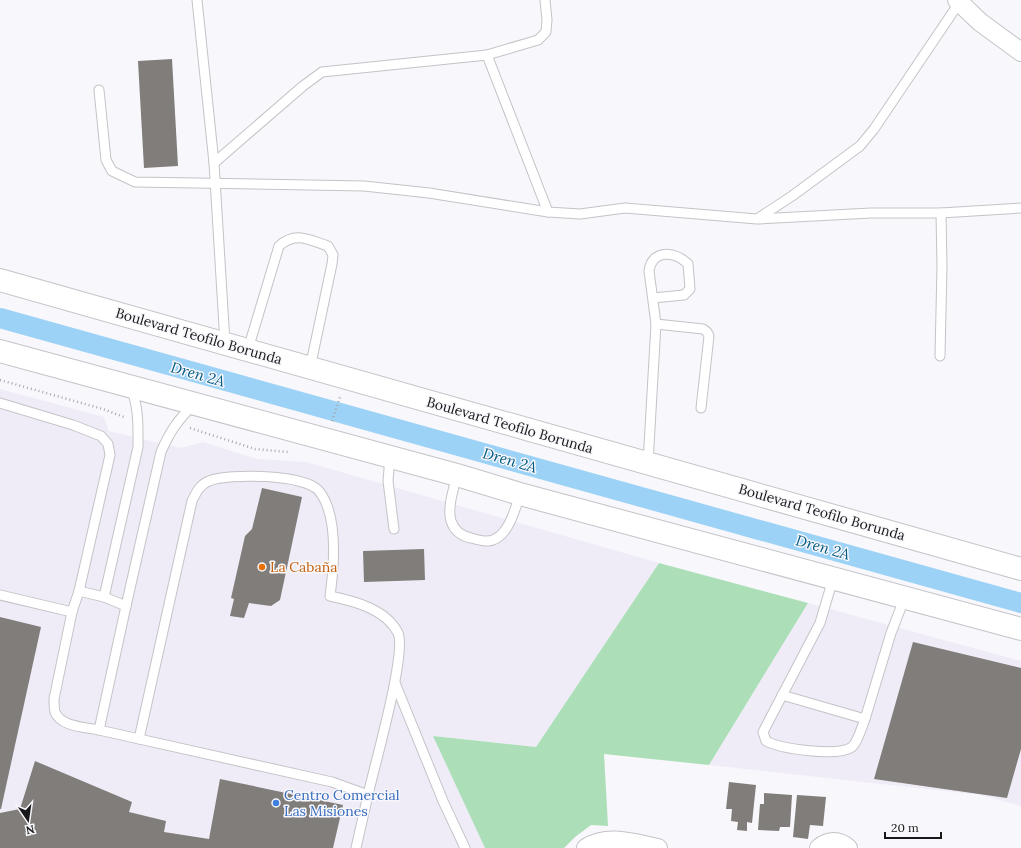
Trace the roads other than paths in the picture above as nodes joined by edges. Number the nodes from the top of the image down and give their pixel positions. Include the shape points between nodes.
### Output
1 (197, 0) edge
2 (545, 0) edge
3 (959, 1) edge
4 (1021, 52) edge
5 (486, 55) junction
6 (99, 90) dead end
7 (214, 163) junction
8 (215, 183) junction
9 (1021, 208) edge
10 (548, 212) junction
11 (941, 213) junction
12 (757, 219) junction
13 (0, 280) edge
14 (653, 298) junction
15 (656, 324) junction
16 (225, 343) junction
17 (248, 349) junction
18 (0, 351) edge
19 (940, 356) dead end
20 (310, 368) junction
21 (130, 387) junction
22 (0, 403) edge
23 (196, 403) junction
24 (701, 408) dead end
25 (390, 456) junction
26 (648, 463) junction
27 (457, 475) junction
28 (520, 494) junction
29 (394, 529) dead end
30 (1021, 569) edge
31 (833, 579) junction
32 (79, 591) junction
33 (0, 595) edge
34 (104, 597) junction
35 (905, 597) junction
36 (126, 606) junction
37 (72, 612) junction
38 (1021, 629) edge
39 (394, 683) junction
40 (782, 695) junction
41 (865, 719) junction
42 (99, 730) junction
43 (139, 739) junction
44 (368, 794) junction
45 (356, 848) edge
46 (465, 848) edge
47 (586, 848) edge
48 (658, 848) edge
49 (819, 848) edge
50 (848, 848) edge

1 - 7 lane
2 - 5 lane via 546,32 538,40
3 - 4 street via 980,22
3 - 12 lane via 860,146
5 - 7 lane via 322,72 308,81
5 - 10 lane
6 - 8 lane via 106,160 112,171 135,182
7 - 8 lane
8 - 10 lane via 364,186 429,193
8 - 16 lane
9 - 11 lane
10 - 12 lane via 580,214 625,208
11 - 12 lane via 871,213
11 - 19 lane
13 - 16 main road, Boulevard Teofilo Borunda
14 - 14 lane via 649,271 652,259 665,254 684,260 688,264 689,293
14 - 15 lane
15 - 24 lane via 703,329 707,332 709,336
15 - 26 lane
16 - 17 main road, Boulevard Teofilo Borunda
17 - 20 main road, Boulevard Teofilo Borunda
17 - 20 lane via 279,246 287,239 299,237 328,246 332,255
18 - 21 main road
20 - 26 main road, Boulevard Teofilo Borunda
21 - 23 main road
21 - 34 lane via 136,400 138,447
22 - 32 lane via 73,425 101,436 108,444 110,455
23 - 25 main road
23 - 36 lane via 180,418 161,452
25 - 27 main road
25 - 29 lane via 388,481
26 - 30 main road, Boulevard Teofilo Borunda
27 - 28 main road
27 - 28 lane via 451,502 451,520 463,536 485,542 501,535 512,519
28 - 31 main road
31 - 35 main road
31 - 40 lane via 824,615
32 - 34 lane
32 - 37 lane
33 - 37 lane
34 - 36 lane
35 - 38 main road
35 - 41 lane via 891,633
36 - 42 lane
37 - 42 lane via 54,699 55,712 61,720 69,724
39 - 43 lane via 401,646 398,633 376,612 356,602 330,596 334,566 333,537 328,510 319,491 310,484 298,480 222,477 208,481 198,489 192,501
39 - 44 lane
39 - 46 lane
40 - 41 lane
40 - 41 lane via 763,732 766,741 773,745 819,752 847,749 853,746
42 - 43 lane
43 - 44 lane via 326,780
44 - 45 lane
47 - 48 street via 594,843 611,840
49 - 50 street via 837,842

